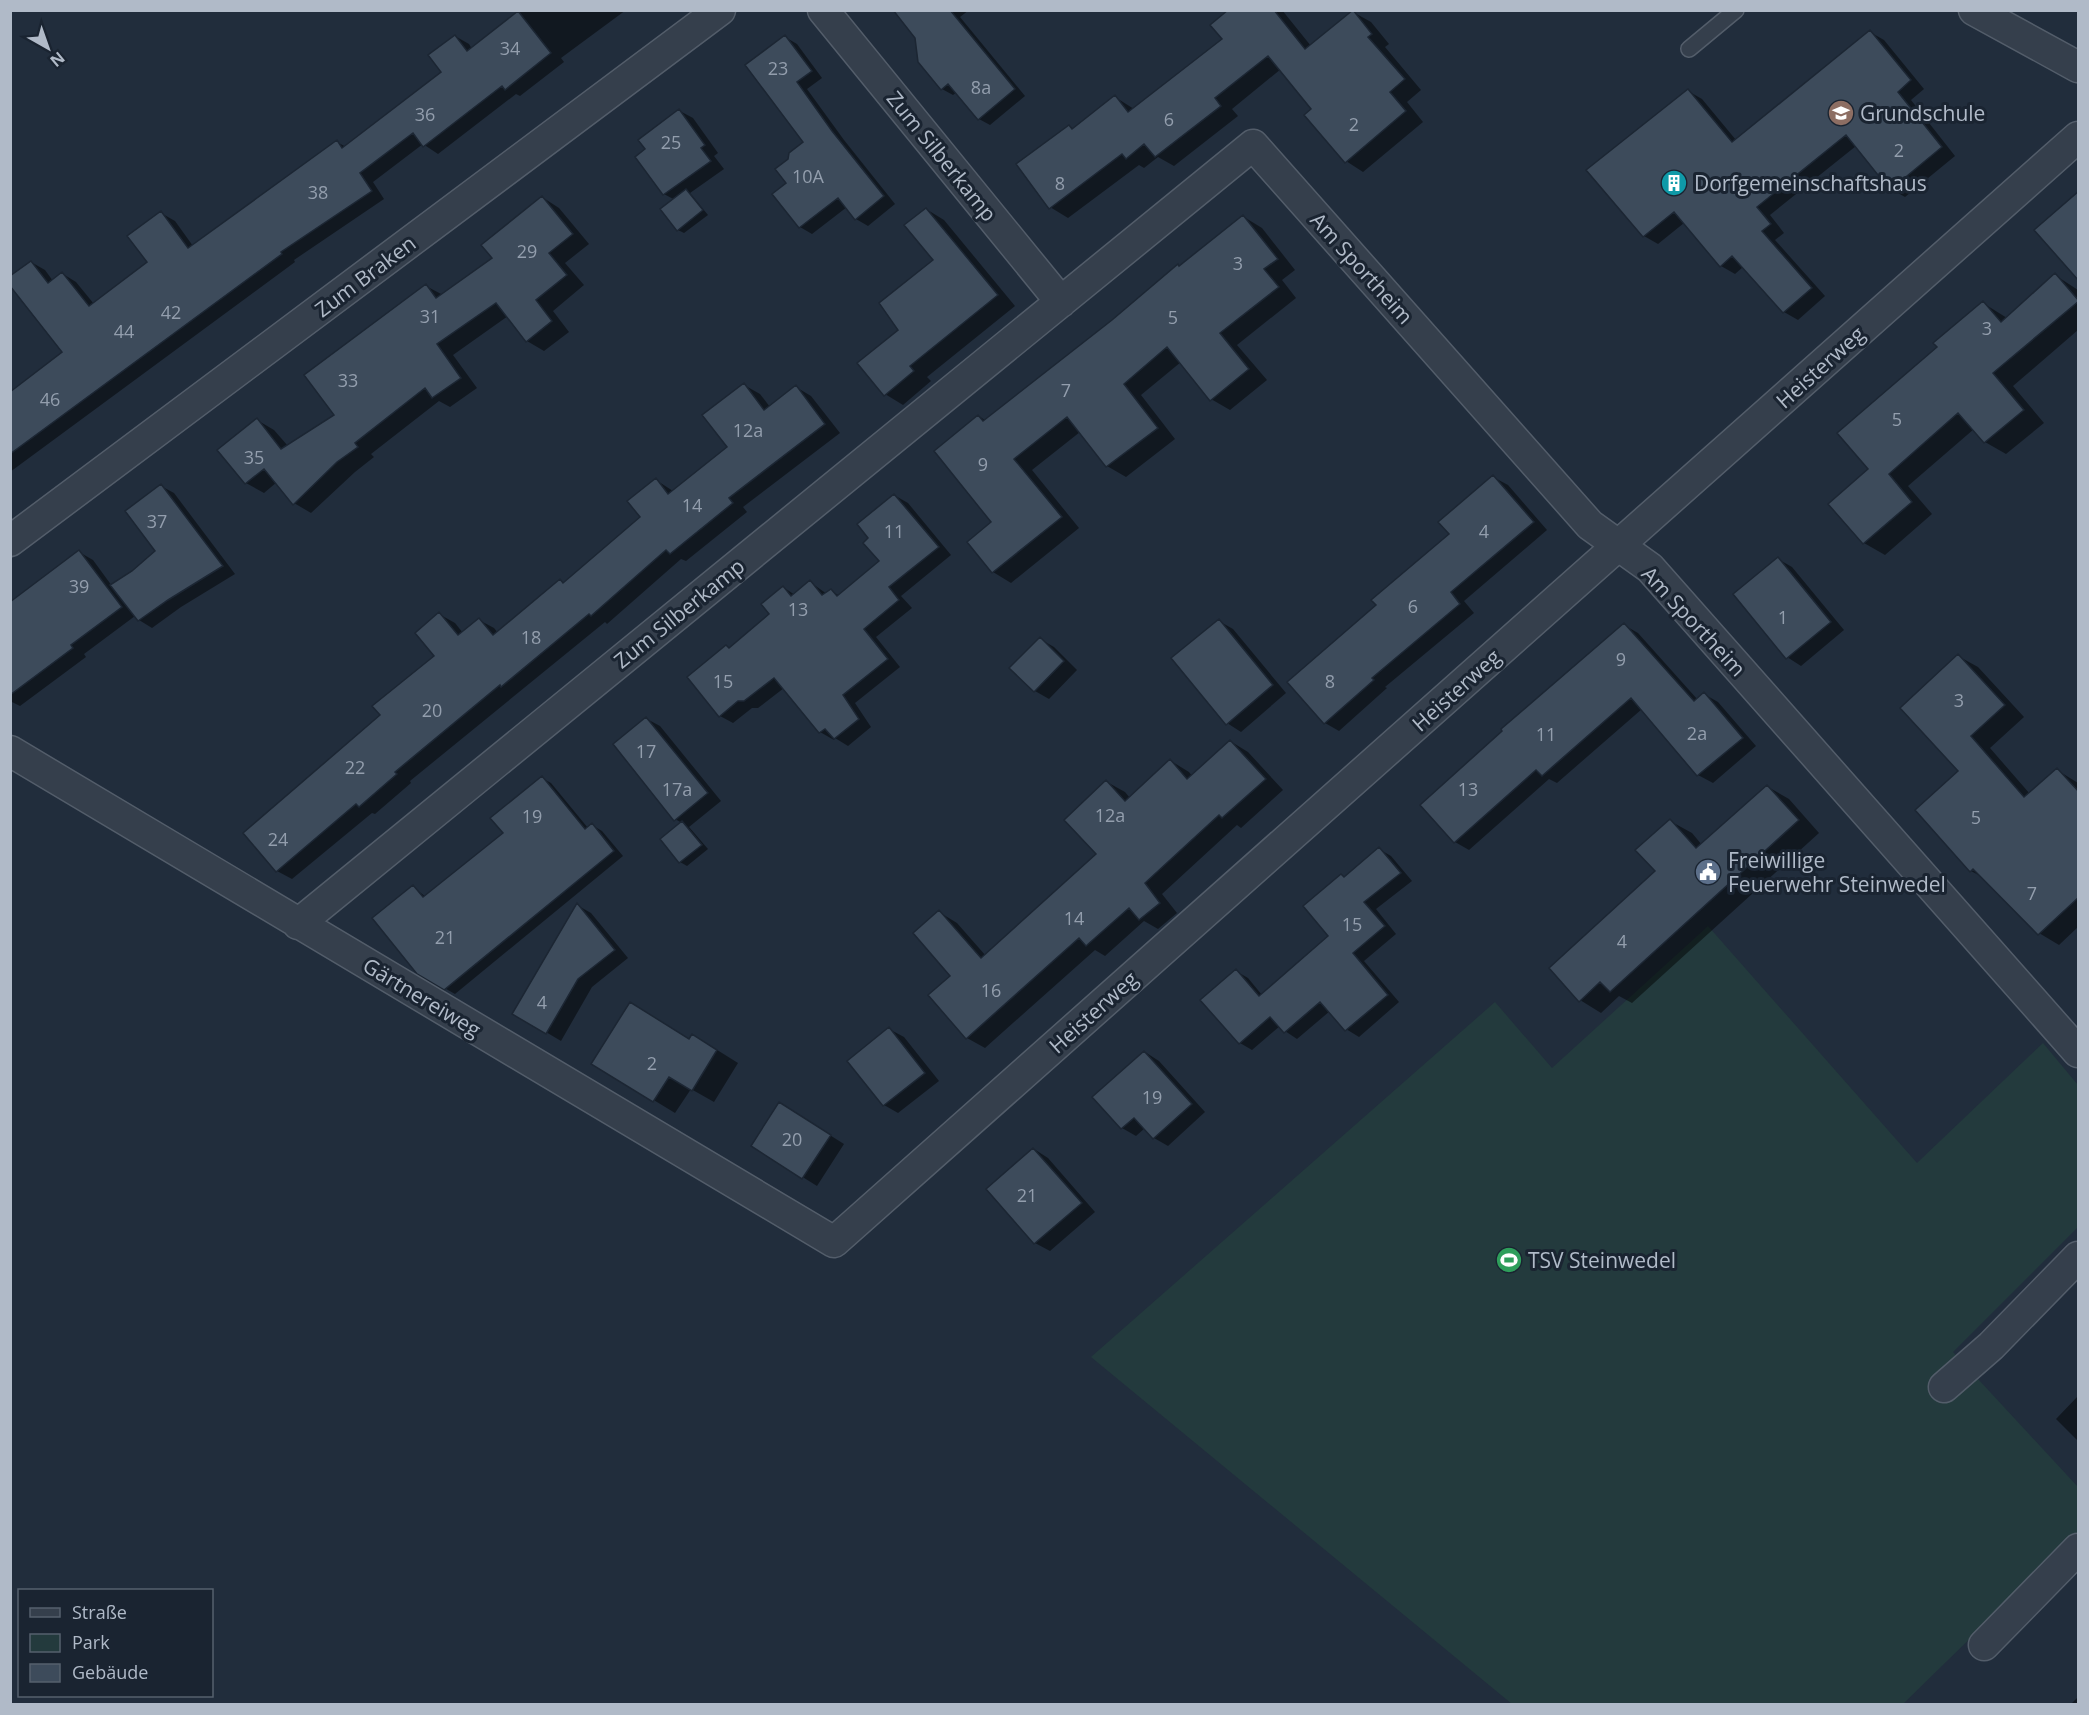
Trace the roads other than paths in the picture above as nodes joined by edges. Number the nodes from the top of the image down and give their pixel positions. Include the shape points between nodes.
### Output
1 (720, 10) edge
2 (823, 10) edge
3 (1736, 10) edge
4 (1974, 10) edge
5 (1689, 49) dead end
6 (2079, 67) edge
7 (2079, 137) edge
8 (1253, 145) joint
9 (1061, 302) junction
10 (10, 541) edge
11 (1618, 546) junction
12 (10, 751) edge
13 (298, 924) junction
14 (2079, 1052) edge
15 (834, 1242) joint
16 (2079, 1257) edge
17 (1944, 1387) dead end
18 (2079, 1549) edge
19 (1984, 1645) dead end

1 - 10 street, Zum Braken
2 - 9 street, Zum Silberkamp
3 - 5 lane
4 - 6 street
7 - 11 street, Heisterweg
8 - 9 street, Zum Silberkamp
8 - 11 street, Am Sportheim via 1590,525
9 - 13 street, Zum Silberkamp
11 - 14 street, Am Sportheim via 1650,568
11 - 15 street, Heisterweg
12 - 13 street, Gärtnereiweg
13 - 15 street, Gärtnereiweg
16 - 17 street via 1991,1346
18 - 19 street

